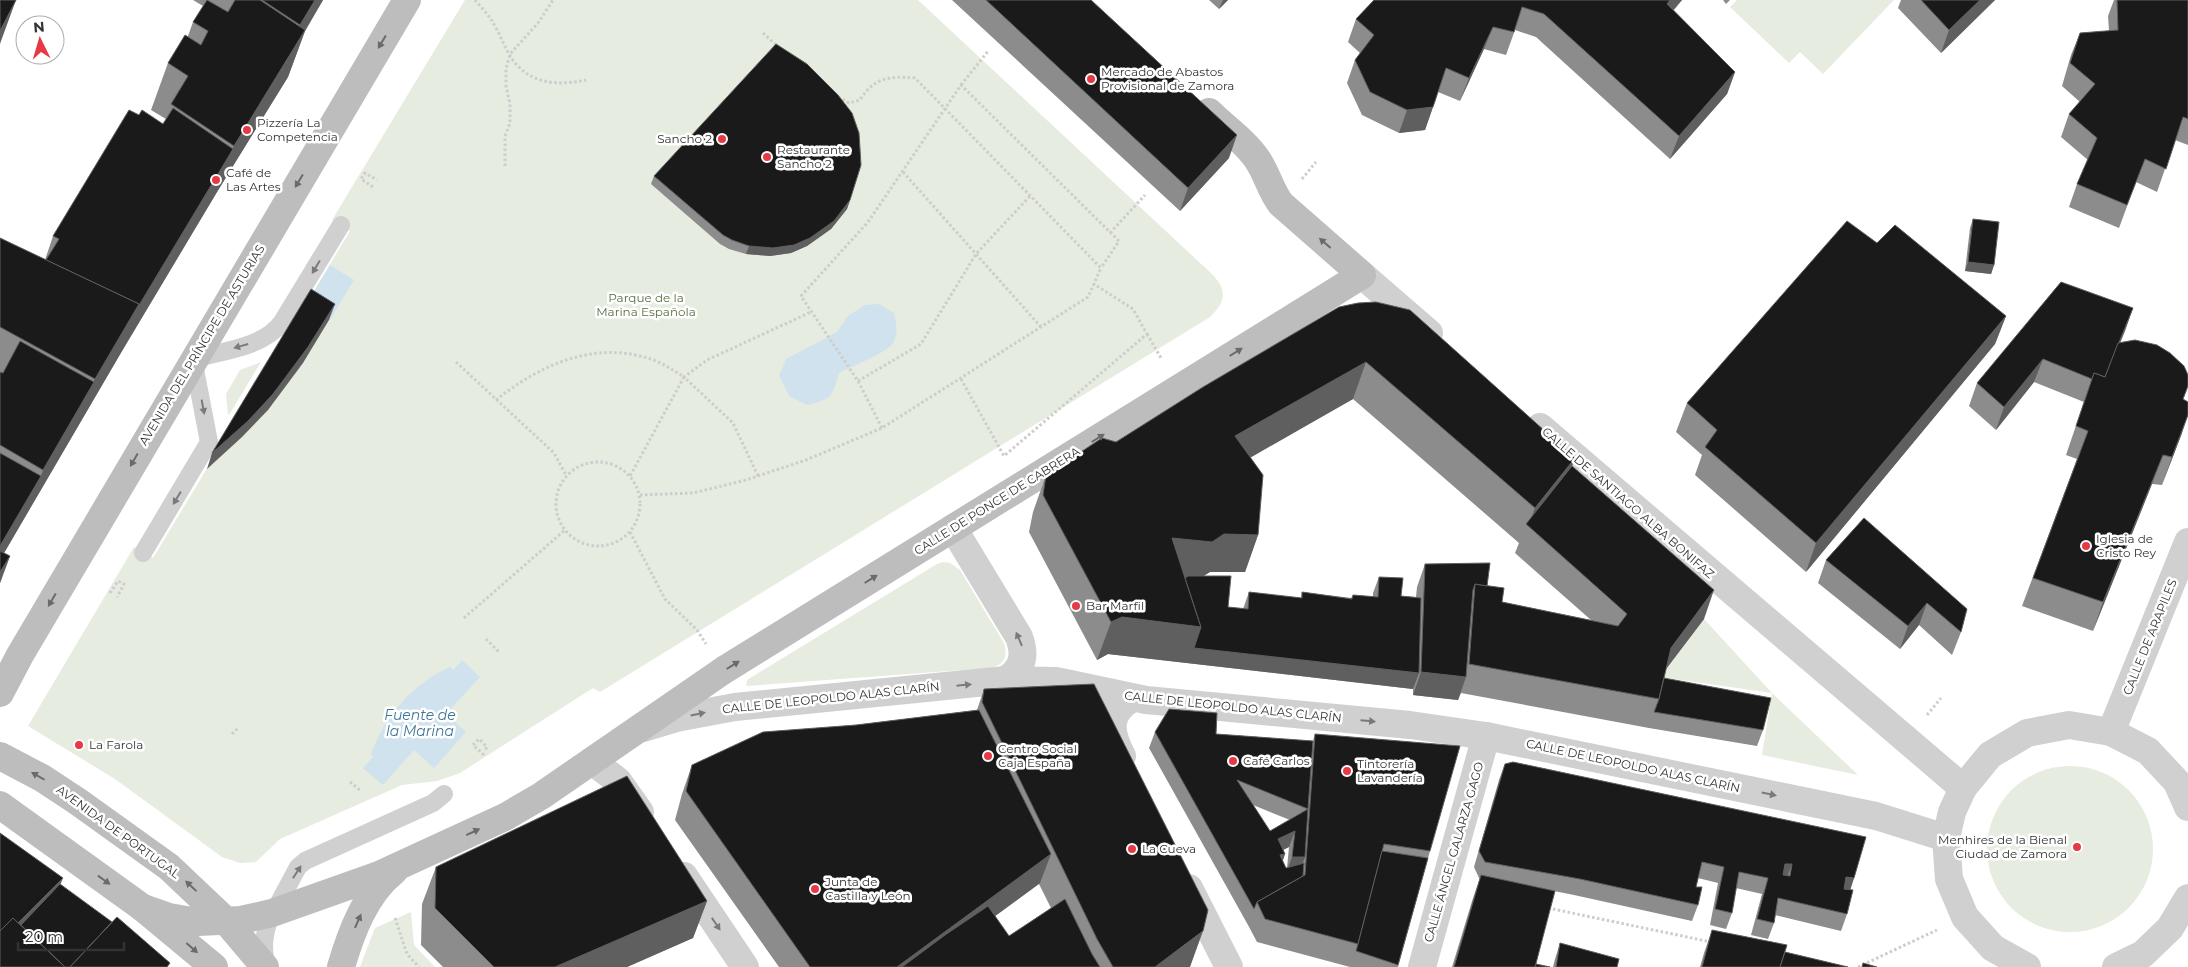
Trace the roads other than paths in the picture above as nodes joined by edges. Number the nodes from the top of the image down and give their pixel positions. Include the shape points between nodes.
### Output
1 (407, 0) edge
2 (1189, 94) edge
3 (341, 225) dead end
4 (1362, 275) junction
5 (1447, 348) edge
6 (193, 359) junction
7 (1522, 412) edge
8 (953, 528) junction
9 (2188, 542) edge
10 (143, 553) dead end
11 (1006, 680) junction
12 (0, 693) edge
13 (1132, 698) junction
14 (634, 731) junction
15 (2112, 732) junction
16 (1486, 736) junction
17 (0, 756) edge
18 (592, 760) junction
19 (1136, 782) edge
20 (1963, 788) junction
21 (444, 794) dead end
22 (0, 805) edge
23 (2188, 807) edge
24 (654, 831) edge
25 (1946, 838) junction
26 (670, 856) edge
27 (1180, 870) edge
28 (390, 874) junction
29 (2188, 898) edge
30 (143, 908) junction
31 (272, 913) junction
32 (226, 921) junction
33 (214, 967) edge
34 (266, 967) edge
35 (341, 967) edge
36 (745, 967) edge
37 (1229, 967) edge
38 (1422, 967) edge
39 (2027, 967) edge
40 (2116, 967) edge

1 -> 6 main road, AVENIDA DEL PRÍNCIPE DE ASTURIAS
4 -> 2 main road via 1281,204 1253,154
3 -> 6 lane via 272,334
4 - 5 street
8 -> 4 main road, CALLE DE PONCE DE CABRERA
6 -> 10 lane via 209,442
6 -> 12 main road, AVENIDA DEL PRÍNCIPE DE ASTURIAS
7 - 20 street, CALLE DE SANTIAGO ALBA BONIFAZ
11 -> 8 street via 1019,670 1022,663 1024,654 1019,637
14 -> 8 main road, CALLE DE PONCE DE CABRERA via 724,670
9 - 15 street, CALLE DE ARAPILES
11 - 13 street, CALLE DE LEOPOLDO ALAS CLARÍN via 1056,682
14 -> 11 street, CALLE DE LEOPOLDO ALAS CLARÍN via 676,718 735,707
13 -> 16 street, CALLE DE LEOPOLDO ALAS CLARÍN via 1410,725
13 - 19 street via 1116,713 1111,728
14 - 18 main road, CALLE DE LEOPOLDO ALAS CLARÍN
15 - 20 street via 2069,725 2027,733 1990,755
15 - 23 street via 2148,751 2177,782
16 -> 25 street, CALLE DE LEOPOLDO ALAS CLARÍN via 1876,816
16 - 38 street, CALLE ÁNGEL GALARZA GAGO
32 -> 17 main road, AVENIDA DE PORTUGAL via 188,883 151,853 61,790
18 - 24 street via 618,781
28 -> 18 main road, CALLE DE LEOPOLDO ALAS CLARÍN via 505,817
20 - 25 street via 1952,812
31 -> 21 lane via 298,867 305,861 433,803
22 -> 30 main road
25 - 39 street via 1949,879 1965,917 1992,948
26 -> 36 street
27 - 37 street
28 - 31 main road, CALLE DE LEOPOLDO ALAS CLARÍN
35 -> 28 main road via 362,914
29 - 40 street via 2170,928 2143,954
30 - 32 main road, CALLE DE LEOPOLDO ALAS CLARÍN via 183,920
30 -> 33 main road
31 - 32 main road, CALLE DE LEOPOLDO ALAS CLARÍN
31 - 34 lane via 265,932
32 - 34 main road, AVENIDA DE PORTUGAL

